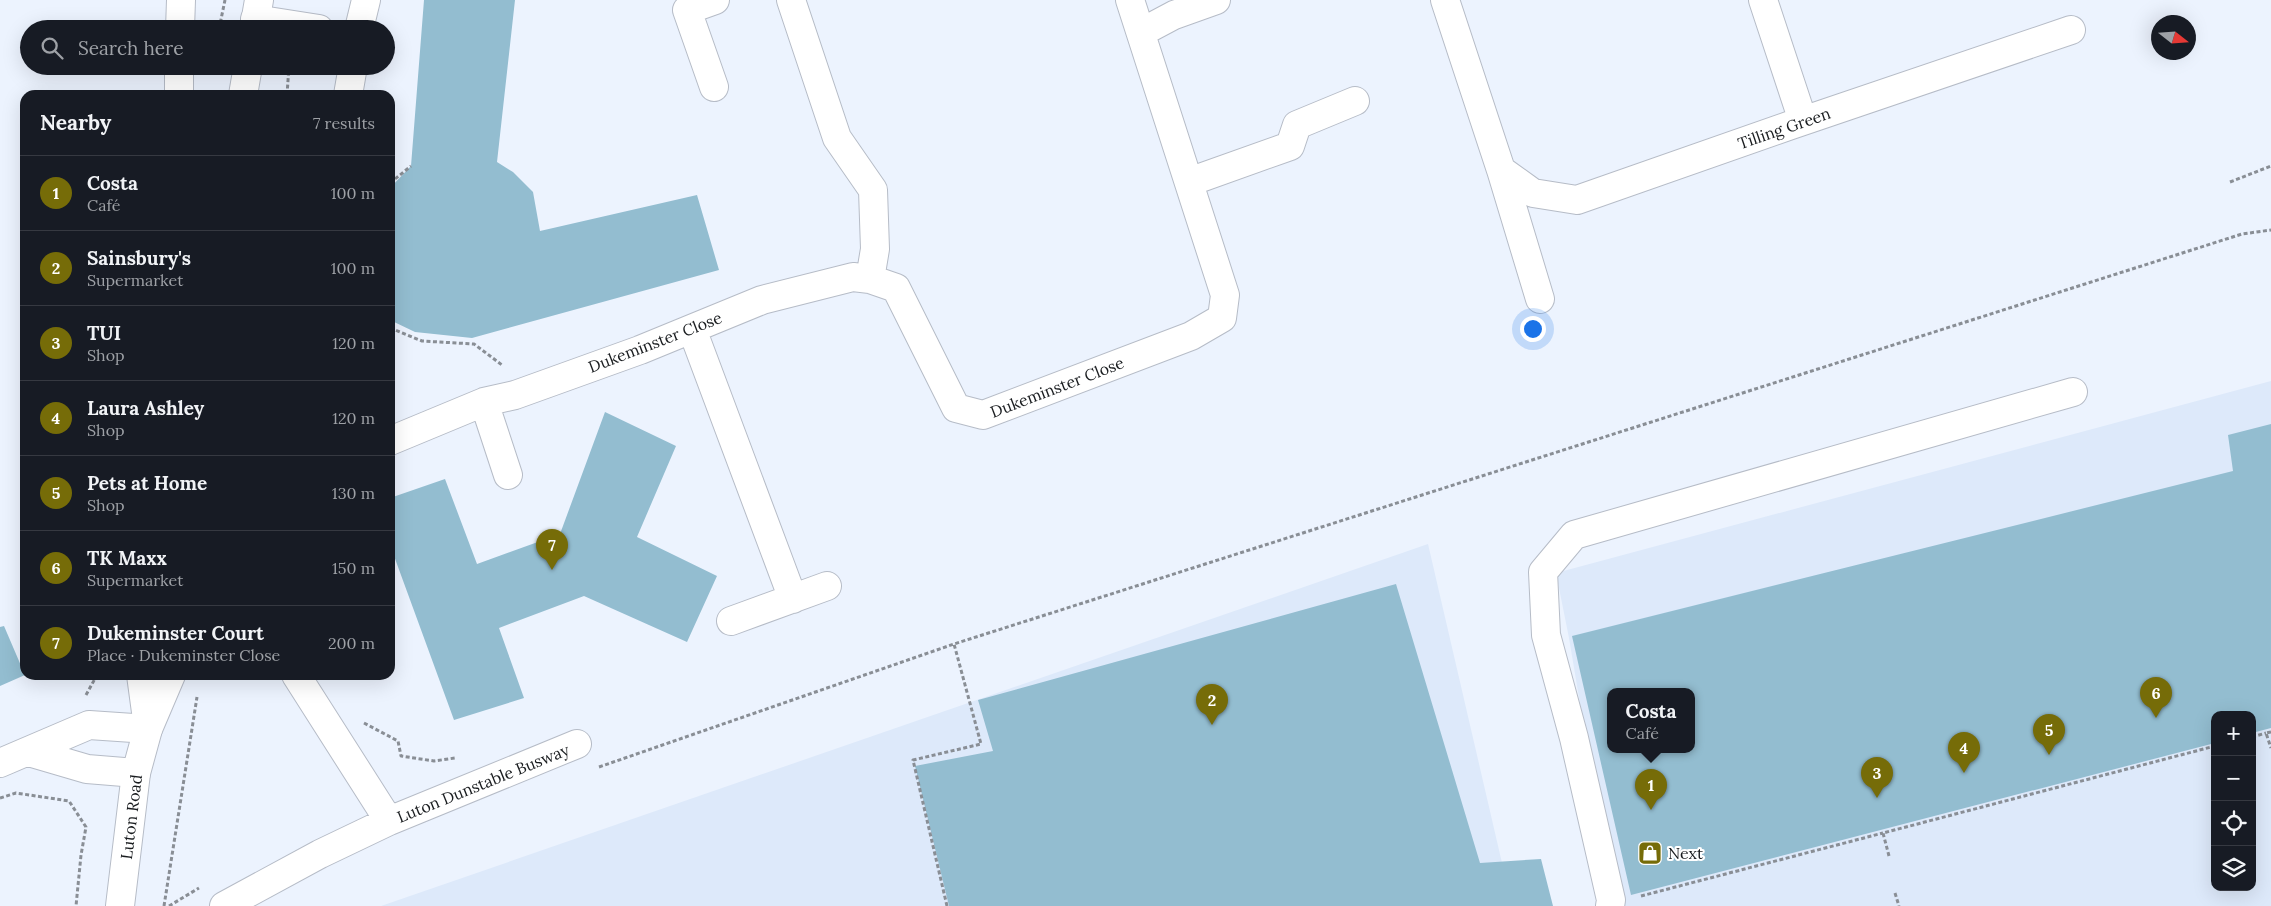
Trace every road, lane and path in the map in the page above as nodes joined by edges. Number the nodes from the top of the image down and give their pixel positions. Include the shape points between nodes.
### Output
1 (181, 0) edge
2 (225, 0) edge
3 (366, 0) edge
4 (716, 0) edge
5 (791, 0) edge
6 (1130, 0) edge
7 (1216, 0) edge
8 (1444, 0) edge
9 (1763, 0) edge
10 (256, 16) edge
11 (180, 20) edge
12 (221, 20) edge
13 (275, 20) edge
14 (361, 20) edge
15 (2071, 30) dead end
16 (1142, 32) junction
17 (179, 75) edge
18 (247, 75) edge
19 (288, 75) edge
20 (351, 75) edge
21 (714, 87) dead end
22 (179, 90) edge
23 (245, 90) edge
24 (287, 90) edge
25 (349, 90) edge
26 (1355, 101) dead end
27 (1803, 121) junction
28 (411, 166) dead end
29 (2271, 166) edge
30 (1501, 170) junction
31 (395, 179) edge
32 (1189, 182) junction
33 (2230, 182) dead end
34 (2271, 230) edge
35 (870, 280) junction
36 (1540, 299) dead end
37 (692, 329) junction
38 (395, 330) edge
39 (508, 371) dead end
40 (2073, 392) dead end
41 (484, 402) junction
42 (395, 439) edge
43 (508, 475) dead end
44 (827, 586) dead end
45 (793, 599) junction
46 (731, 621) dead end
47 (954, 644) junction
48 (94, 680) edge
49 (142, 680) edge
50 (169, 680) edge
51 (299, 680) edge
52 (198, 694) dead end
53 (85, 698) dead end
54 (361, 722) dead end
55 (148, 729) junction
56 (2271, 732) edge
57 (2266, 733) junction
58 (2256, 736) edge
59 (577, 744) dead end
60 (2211, 747) edge
61 (2271, 748) edge
62 (29, 752) junction
63 (462, 758) dead end
64 (0, 763) edge
65 (595, 768) dead end
66 (136, 773) junction
67 (0, 798) edge
68 (389, 822) junction
69 (1882, 833) junction
70 (1889, 856) dead end
71 (1895, 893) dead end
72 (183, 897) dead end
73 (1640, 897) dead end
74 (76, 906) edge
75 (120, 906) edge
76 (164, 906) edge
77 (170, 906) edge
78 (224, 906) edge
79 (947, 906) edge
80 (1610, 906) edge
81 (1899, 906) edge

1 - 11 street
2 - 12 path
3 - 14 street
4 - 21 street via 687,10
5 - 35 street via 838,138 873,190 876,249
6 - 16 street, Dukeminster Close
7 - 16 street via 1174,15
8 - 30 street
9 - 27 street
10 - 13 street
15 - 27 street, Tilling Green
16 - 32 street, Dukeminster Close
17 - 22 street
18 - 23 street
19 - 24 path
20 - 25 street
26 - 32 street via 1297,125 1290,146
27 - 30 street, Tilling Green via 1577,200 1534,193
28 - 31 path
29 - 33 path
30 - 36 street
32 - 35 street, Dukeminster Close via 1225,294 1222,318 1191,336 983,415 956,408 896,288
34 - 47 path via 2242,234
35 - 37 street, Dukeminster Close via 853,277 762,300
37 - 41 street, Dukeminster Close via 515,395
37 - 45 street
38 - 39 path via 422,341 474,344
40 - 80 street via 1574,535 1542,572 1546,635 1574,738
41 - 42 street, Dukeminster Close
41 - 43 street
44 - 45 street
45 - 46 street
47 - 65 path
47 - 79 path via 981,744 913,760
48 - 53 path
49 - 55 street
50 - 55 street
51 - 68 street, Luton Dunstable Busway
52 - 76 path
54 - 63 path via 398,740 401,756 434,761
55 - 62 street via 89,724
55 - 66 street, Luton Road
56 - 57 path
57 - 58 path
57 - 61 path
59 - 68 street, Luton Dunstable Busway
60 - 69 path
62 - 64 street
62 - 66 street via 87,769
66 - 75 street, Luton Road
67 - 74 path via 16,793 69,801 86,827
68 - 78 street, Luton Dunstable Busway via 320,854
69 - 70 path
69 - 73 path
71 - 81 path
72 - 77 path

